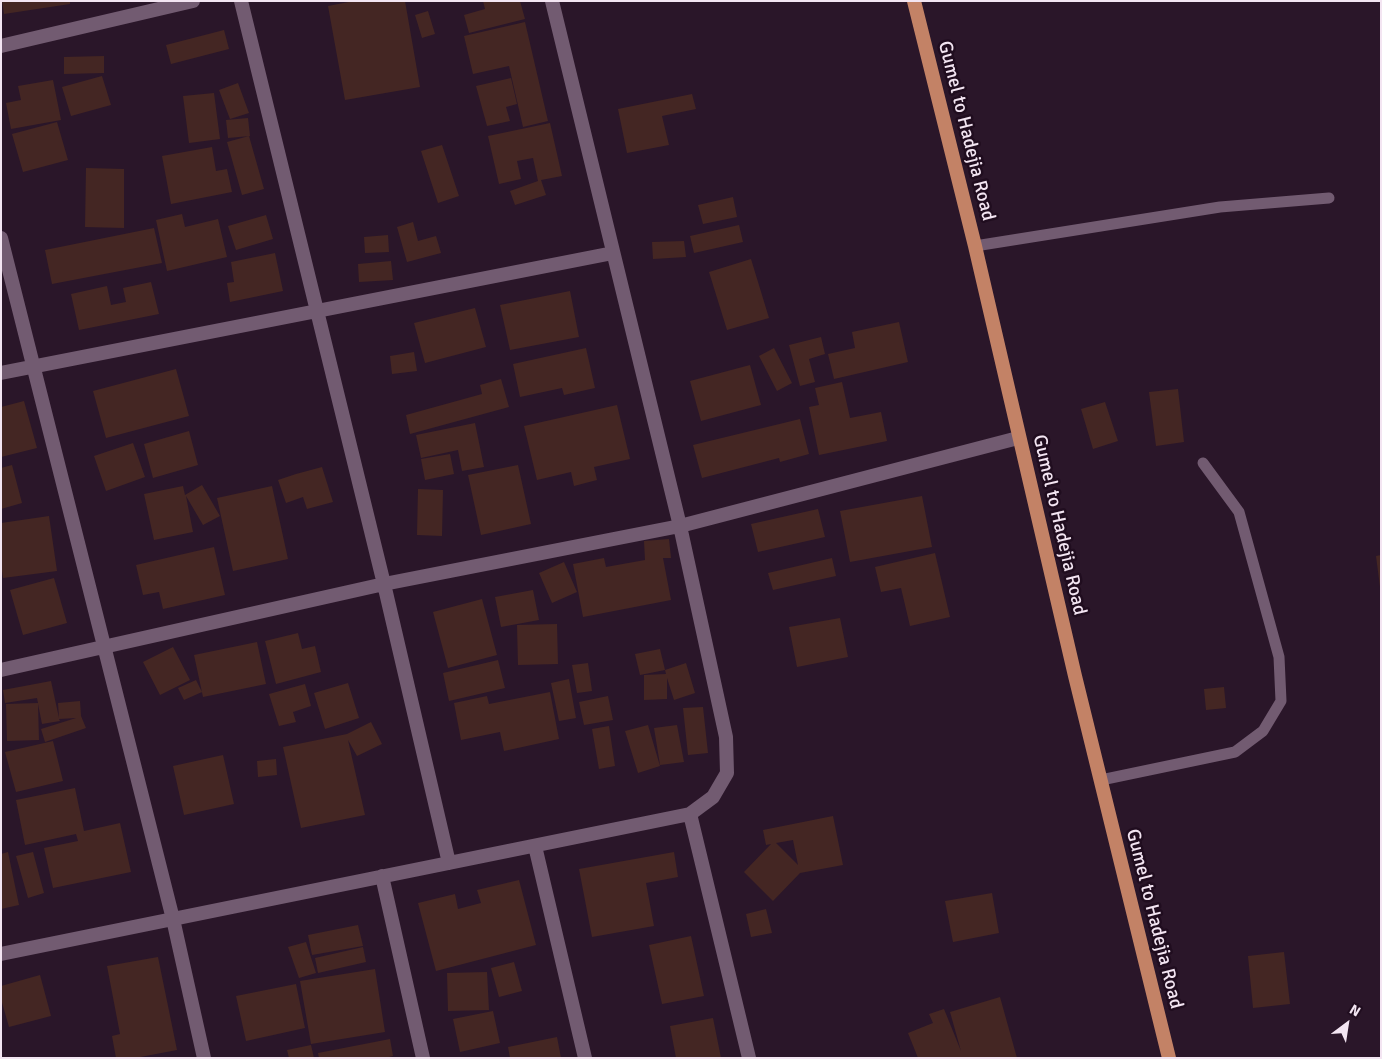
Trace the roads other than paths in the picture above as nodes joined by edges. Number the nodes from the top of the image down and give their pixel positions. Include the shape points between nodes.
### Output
1 (193, 1) edge
2 (241, 1) edge
3 (552, 1) edge
4 (914, 1) edge
5 (1, 46) edge
6 (1329, 198) dead end
7 (1, 238) edge
8 (974, 246) junction
9 (613, 253) junction
10 (317, 310) junction
11 (33, 366) junction
12 (1, 373) edge
13 (1018, 438) junction
14 (1202, 463) dead end
15 (680, 526) junction
16 (384, 584) junction
17 (104, 646) junction
18 (1, 670) edge
19 (1101, 780) junction
20 (690, 814) junction
21 (535, 846) junction
22 (449, 863) junction
23 (382, 876) junction
24 (173, 919) junction
25 (1, 954) edge
26 (204, 1058) edge
27 (423, 1058) edge
28 (586, 1058) edge
29 (749, 1058) edge
30 (1169, 1058) edge

1 - 5 street
2 - 10 street
3 - 9 street
4 - 8 main road, Gumel to Hadejia Road
6 - 8 lane via 1220,207
7 - 11 street
8 - 13 main road, Gumel to Hadejia Road
9 - 10 street
9 - 15 street
10 - 11 street
10 - 16 street
11 - 12 street
11 - 17 street
13 - 15 street
13 - 19 main road, Gumel to Hadejia Road
14 - 19 lane via 1239,512 1279,657 1281,701 1263,731 1236,752
15 - 16 street
15 - 20 street via 726,737 727,773 713,797
16 - 17 street
16 - 22 street
17 - 18 street
17 - 24 street
19 - 30 main road, Gumel to Hadejia Road
20 - 21 street
20 - 29 street
21 - 22 street
21 - 28 street
22 - 23 street
23 - 24 street
23 - 27 street
24 - 25 street
24 - 26 street

